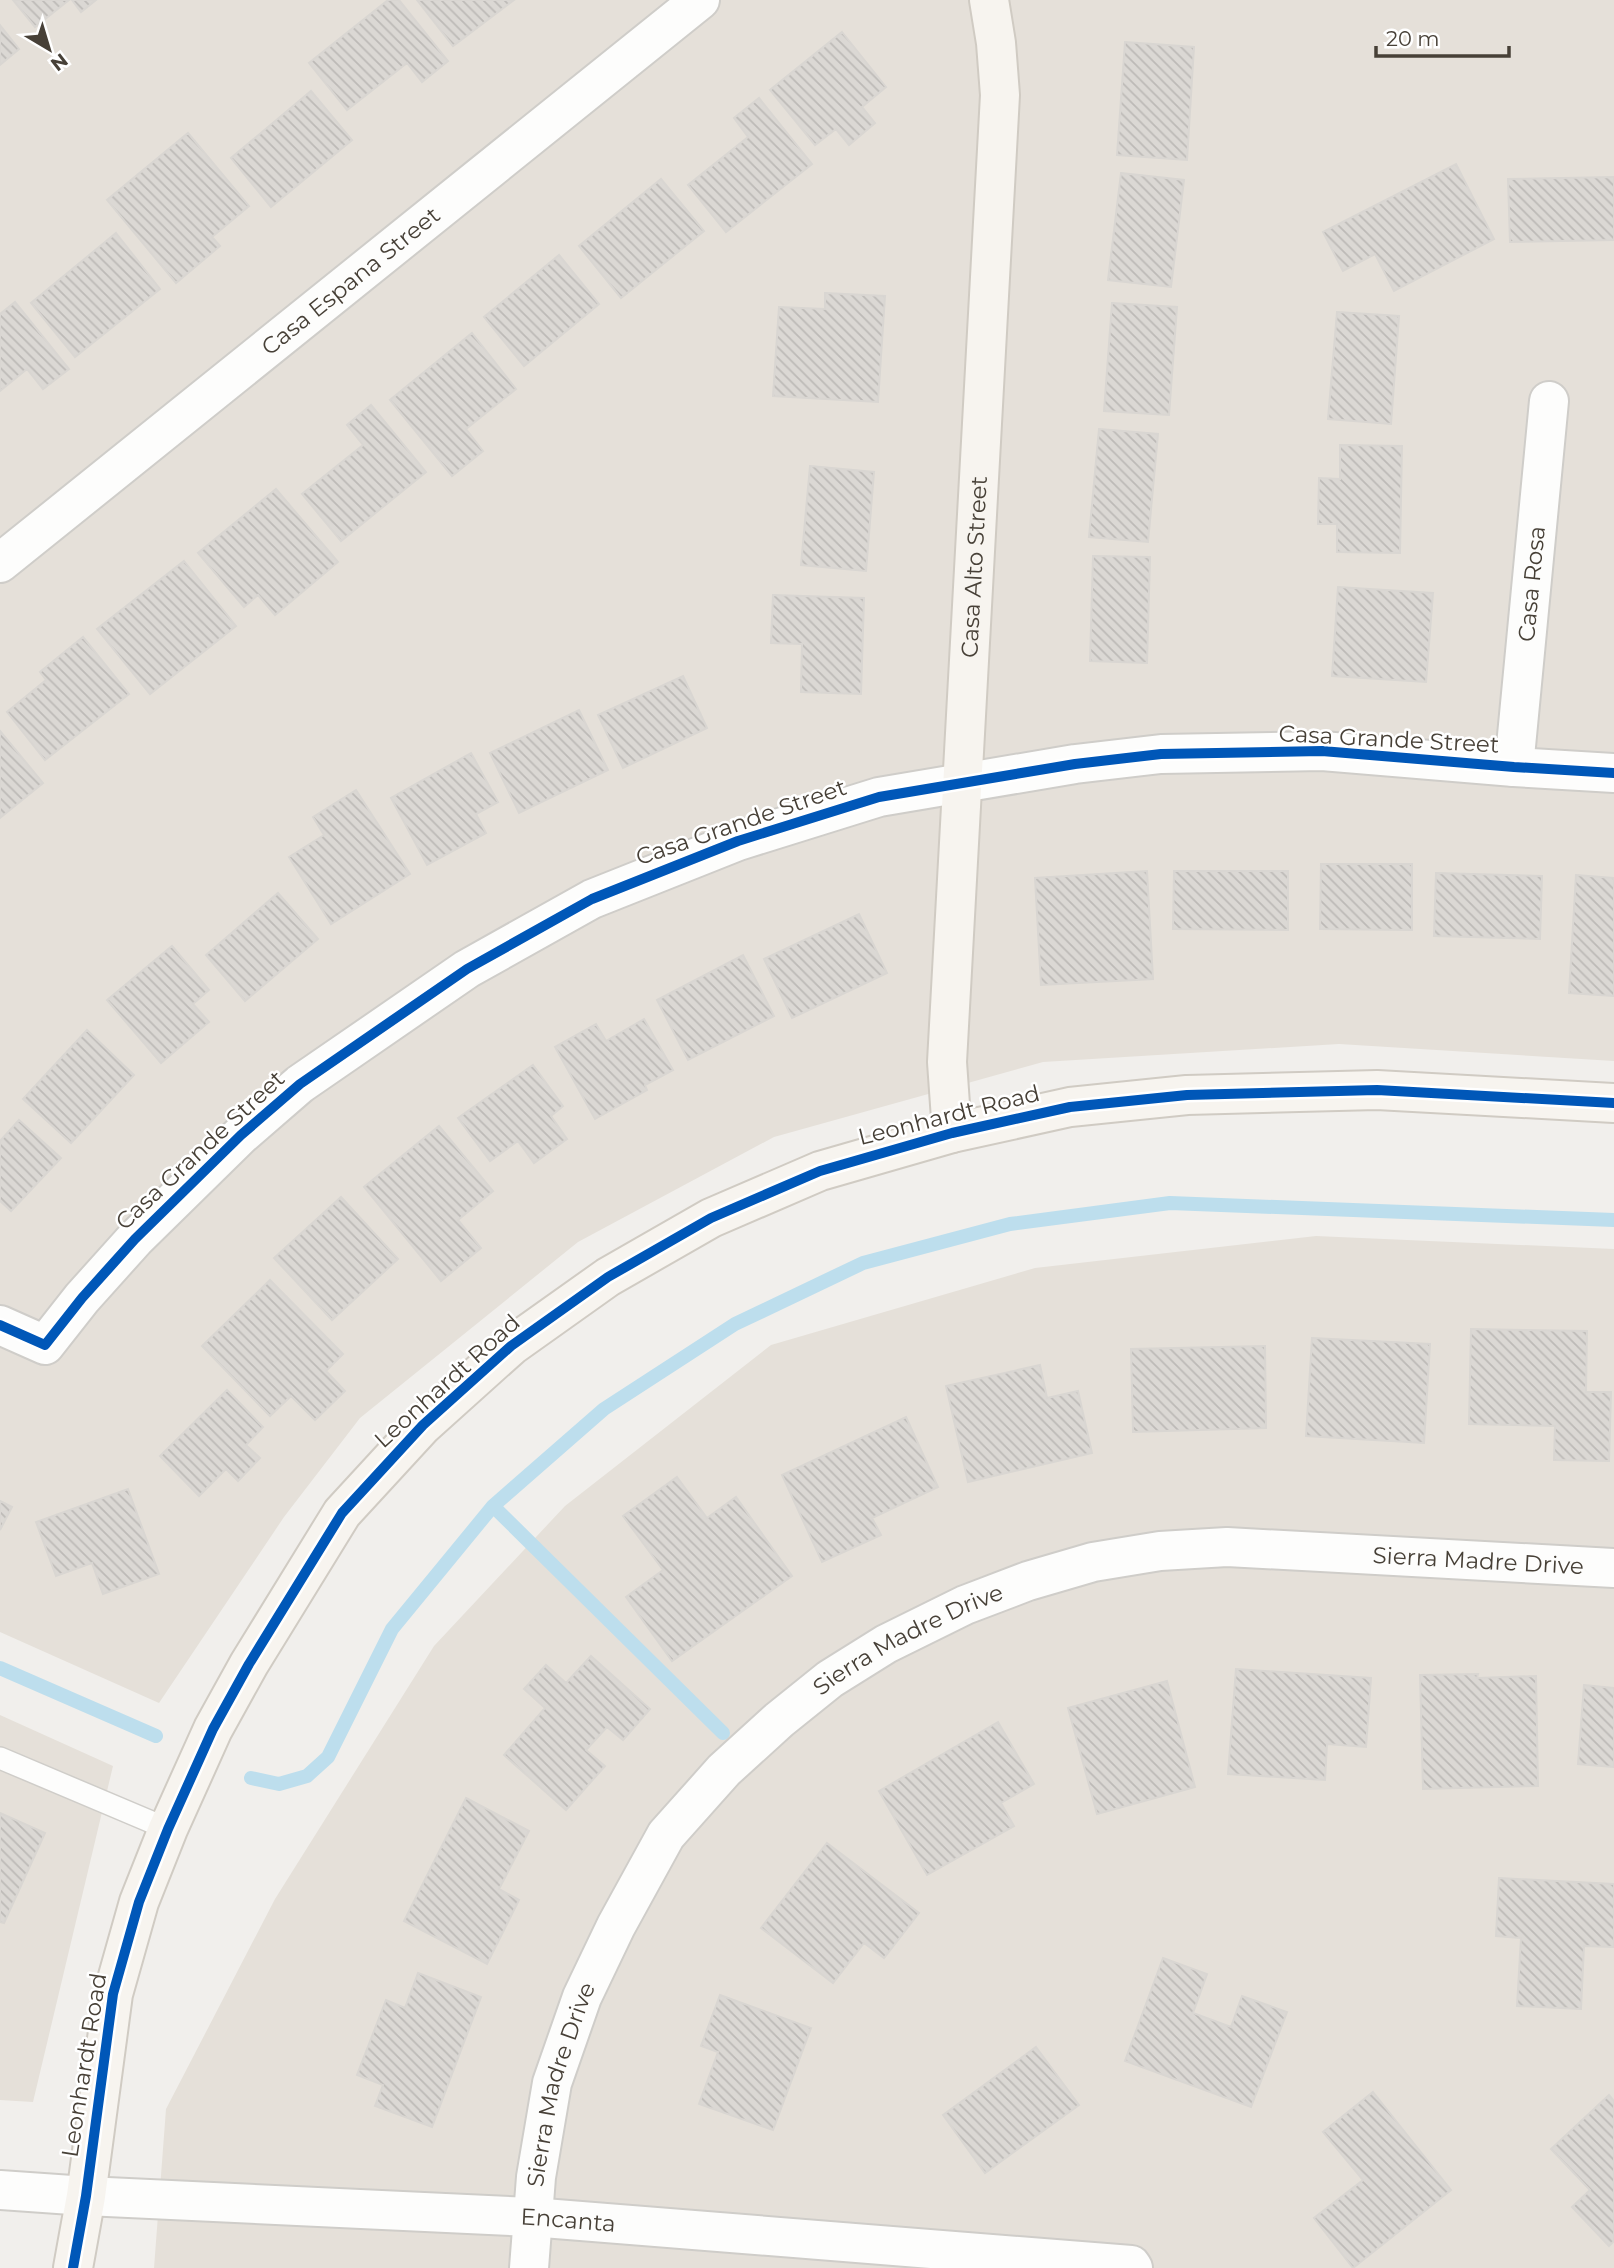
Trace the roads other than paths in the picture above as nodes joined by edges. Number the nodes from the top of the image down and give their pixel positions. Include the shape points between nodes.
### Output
1 (700, 0) edge
2 (989, 0) edge
3 (1549, 401) dead end
4 (0, 563) edge
5 (1514, 767) junction
6 (1614, 773) edge
7 (964, 782) junction
8 (1614, 1103) edge
9 (952, 1133) junction
10 (0, 1325) edge
11 (1614, 1568) edge
12 (0, 1758) edge
13 (168, 1829) junction
14 (0, 2190) edge
15 (86, 2196) junction
16 (531, 2217) junction
17 (73, 2268) edge
18 (529, 2268) edge
19 (1133, 2268) edge

1 - 4 street, Casa Espana Street
2 - 7 street, Casa Alto Street via 1000,95
3 - 5 street, Casa Rosa
5 - 6 street, Casa Grande Street
5 - 7 street, Casa Grande Street via 1322,751 1161,754
7 - 9 street, Casa Alto Street via 947,1062
7 - 10 street, Casa Grande Street via 879,797 738,841 592,899 467,969 300,1084 241,1135 135,1240 45,1345
8 - 9 street, Leonhardt Road via 1377,1090 1187,1095 1070,1107
9 - 13 street, Leonhardt Road via 820,1171 711,1218 608,1277 511,1346 423,1425 342,1513 213,1728
11 - 16 street, Sierra Madre Drive via 1227,1547 1160,1551 1093,1562 1028,1581 965,1605 886,1644 830,1679 779,1720 724,1770 666,1835 582,1997 552,2084
12 - 13 lane
13 - 15 street, Leonhardt Road via 139,1902 113,1994
14 - 15 street, Encanta
15 - 16 street, Encanta
15 - 17 street, Leonhardt Road
16 - 18 street, Sierra Madre Drive
16 - 19 street, Encanta

